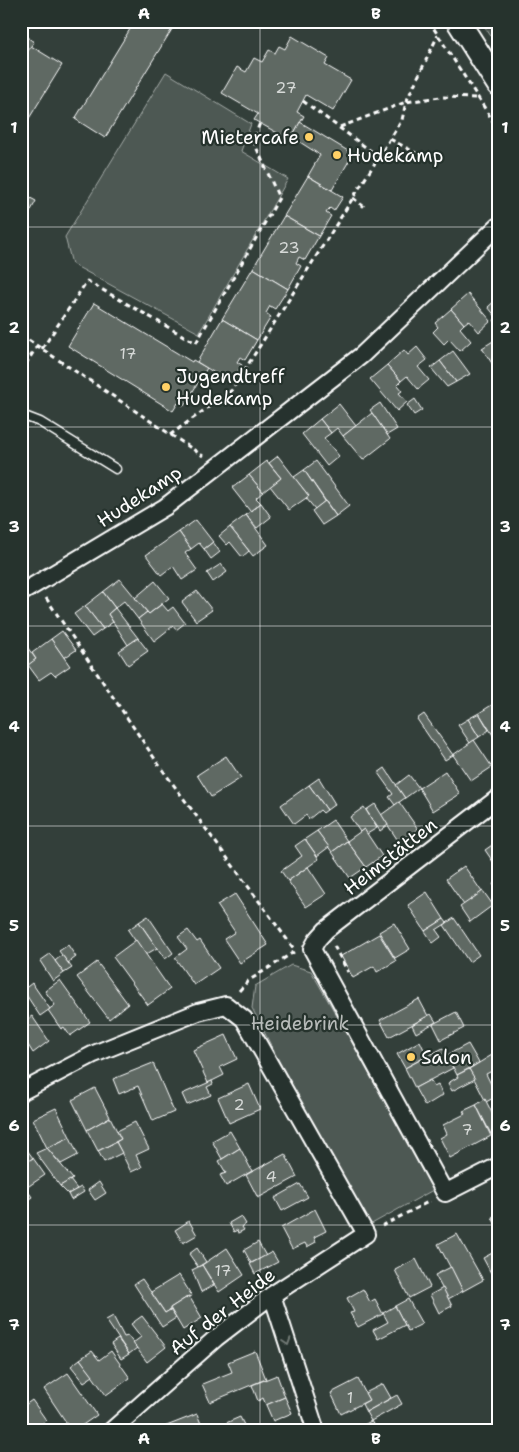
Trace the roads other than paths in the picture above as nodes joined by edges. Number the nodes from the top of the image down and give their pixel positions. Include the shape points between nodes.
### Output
1 (458, 21) edge
2 (498, 84) edge
3 (498, 226) edge
4 (21, 418) edge
5 (116, 469) dead end
6 (21, 593) edge
7 (498, 798) edge
8 (21, 1092) edge
9 (498, 1166) edge
10 (272, 1295) junction
11 (111, 1431) edge
12 (316, 1431) edge

1 - 2 main road
3 - 6 street, Hudekamp via 362,355 165,507
4 - 5 lane via 40,422
7 - 9 street, Heimstätten via 326,930 312,950 445,1193
8 - 10 street, Auf der Heide via 94,1054 198,1012 226,1005 244,1019 366,1234
10 - 11 street, Auf der Heide via 216,1338
10 -> 12 street

